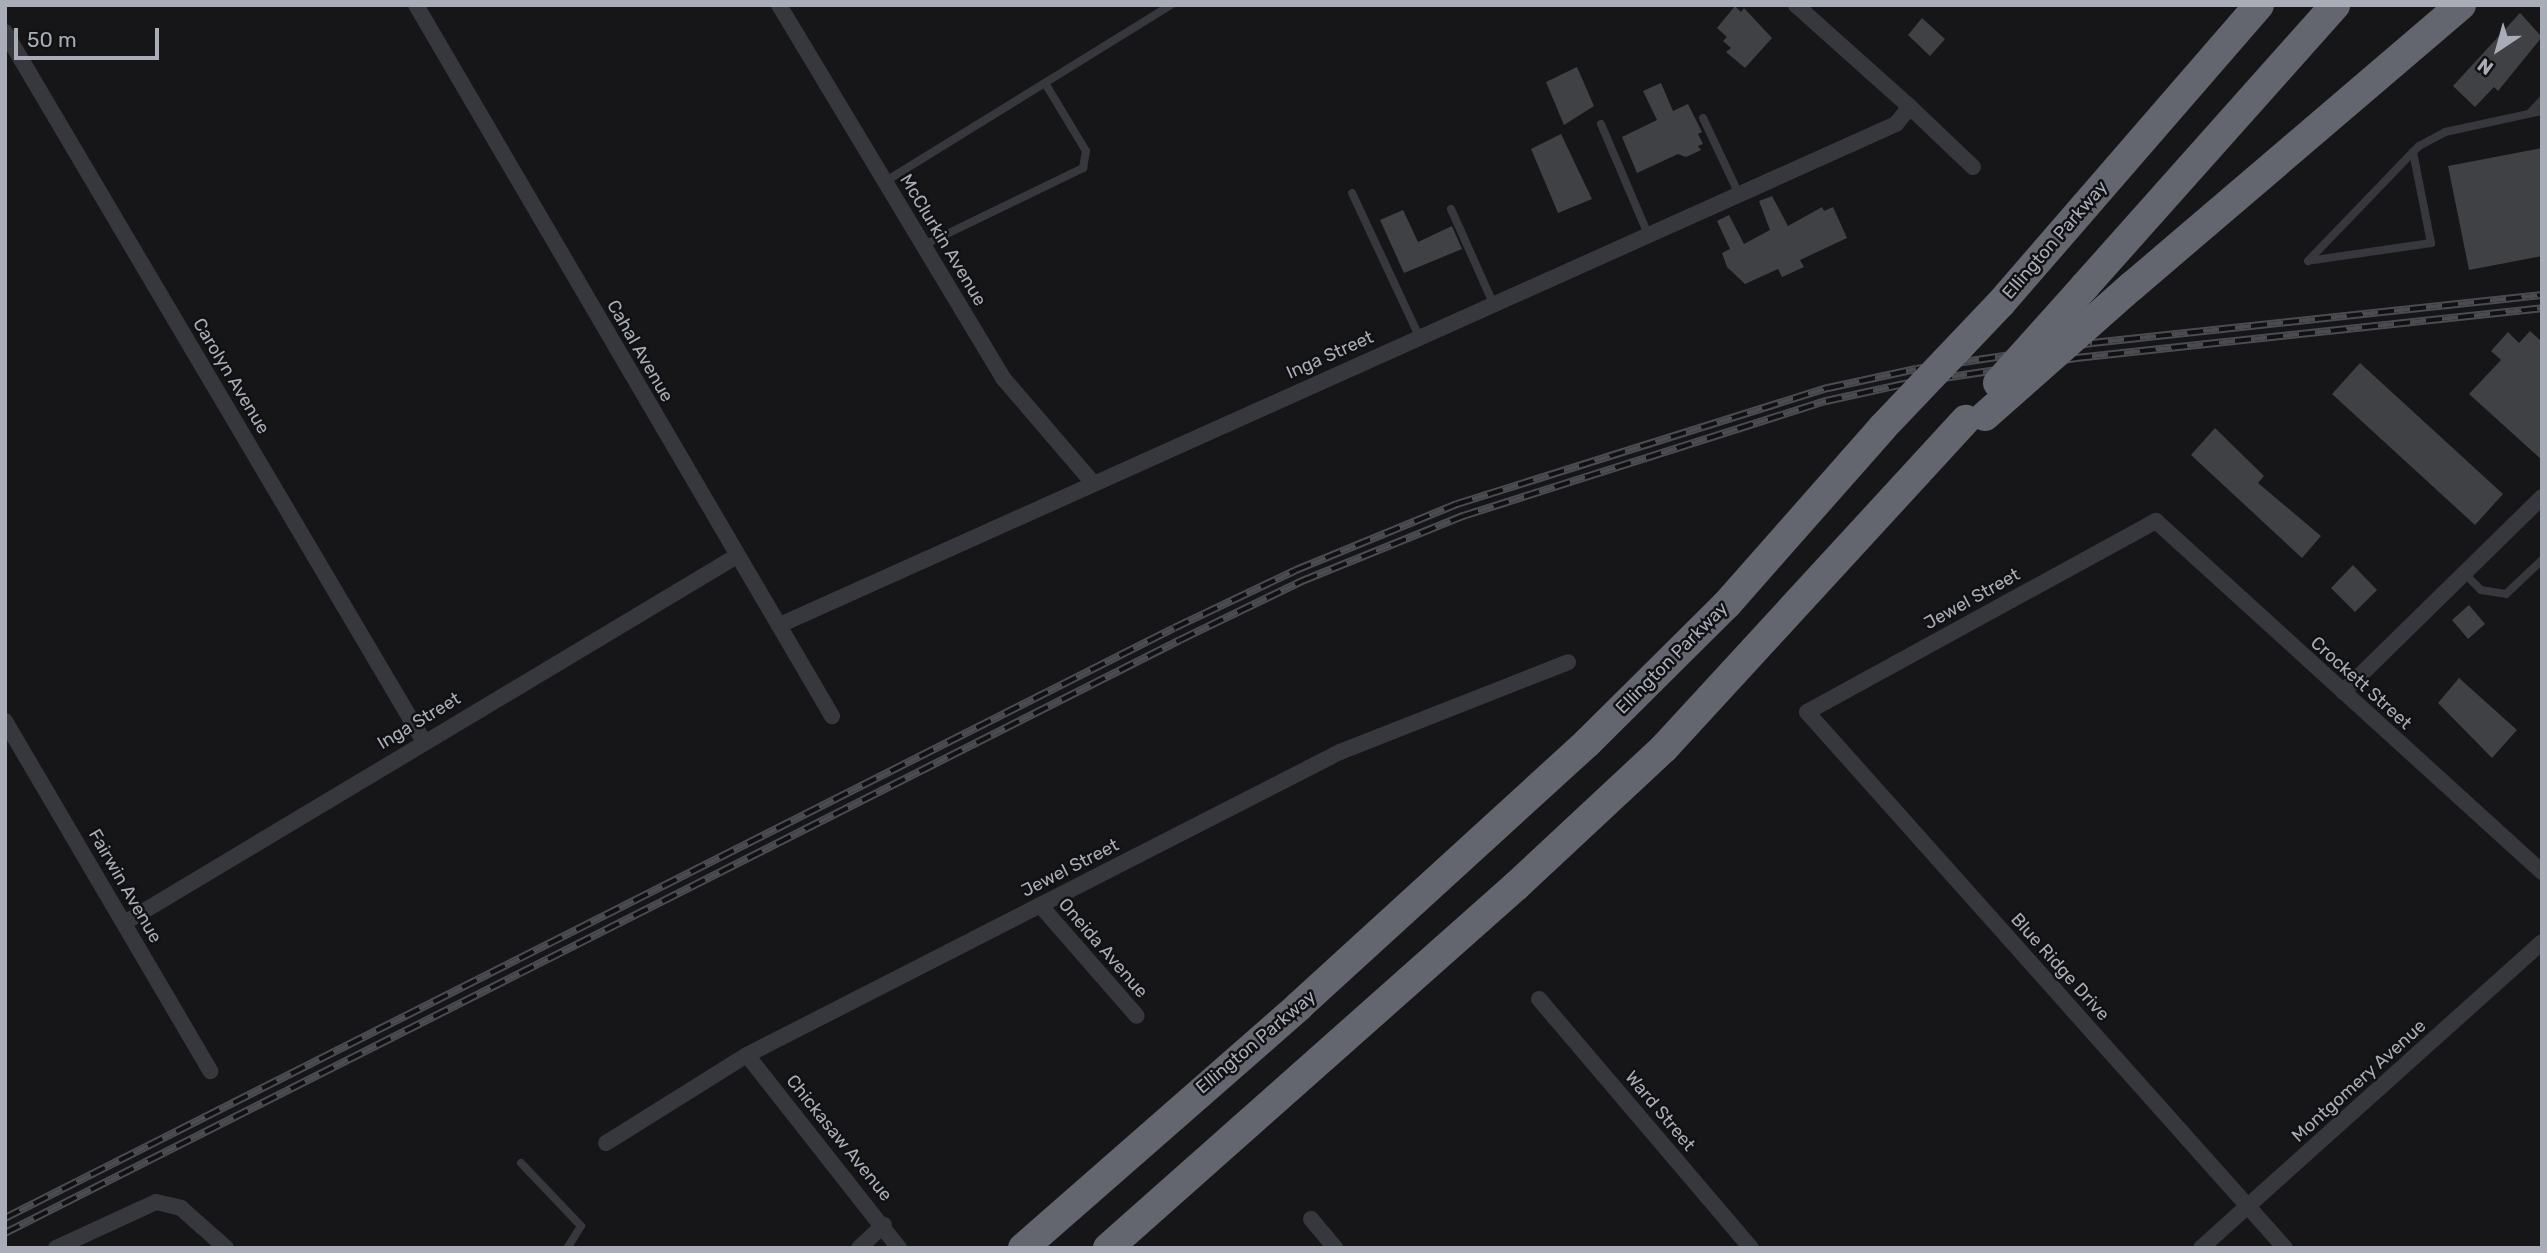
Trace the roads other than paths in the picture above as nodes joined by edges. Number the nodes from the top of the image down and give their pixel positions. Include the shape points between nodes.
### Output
1 (416, 5) edge
2 (1171, 5) edge
3 (1796, 5) edge
4 (2259, 5) edge
5 (2335, 5) edge
6 (2461, 5) edge
7 (784, 7) edge
8 (5, 32) edge
9 (1045, 83) junction
10 (2542, 100) edge
11 (1910, 107) junction
12 (2542, 111) edge
13 (2528, 114) junction
14 (1703, 118) dead end
15 (1601, 124) dead end
16 (2413, 152) junction
17 (1973, 167) dead end
18 (886, 181) junction
19 (1352, 193) dead end
20 (1739, 194) junction
21 (1451, 209) dead end
22 (1648, 234) junction
23 (924, 245) junction
24 (1493, 303) junction
25 (1419, 336) junction
26 (1975, 418) junction
27 (1092, 482) junction
28 (2542, 496) edge
29 (2156, 521) joint
30 (737, 556) junction
31 (2542, 560) edge
32 (2464, 573) junction
33 (782, 624) junction
34 (1568, 662) dead end
35 (2343, 692) junction
36 (1807, 712) joint
37 (832, 716) dead end
38 (5, 721) edge
39 (423, 740) junction
40 (2542, 872) edge
41 (1040, 905) junction
42 (124, 923) junction
43 (2542, 942) edge
44 (1539, 999) dead end
45 (1137, 1016) dead end
46 (747, 1055) junction
47 (210, 1071) dead end
48 (606, 1143) dead end
49 (521, 1163) dead end
50 (2249, 1207) junction
51 (1311, 1219) dead end
52 (884, 1225) junction
53 (56, 1248) edge
54 (226, 1248) edge
55 (567, 1248) edge
56 (859, 1248) edge
57 (899, 1248) edge
58 (1023, 1248) edge
59 (1108, 1248) edge
60 (1335, 1248) edge
61 (1751, 1248) edge
62 (2201, 1248) edge
63 (2285, 1248) edge

1 - 30 street, Cahal Avenue
2 - 9 lane
3 - 11 street
4 - 58 highway, Ellington Parkway, bridge via 2001,303 1882,428 1727,604 1588,742 1299,1006
5 - 26 highway, bridge via 2085,286
6 - 26 highway, bridge
7 - 18 street, McClurkin Avenue
8 - 39 street, Carolyn Avenue
9 - 18 lane
9 - 23 lane via 1086,151 1083,168
10 - 13 lane
11 - 17 street
11 - 20 street, Inga Street via 1896,124
12 - 13 lane
13 - 16 lane via 2445,132
14 - 20 lane
15 - 22 lane
16 - 16 lane via 2375,192 2308,261 2431,243
18 - 23 street, McClurkin Avenue
19 - 25 lane
20 - 22 street, Inga Street
21 - 24 lane
22 - 24 street, Inga Street
23 - 27 street, McClurkin Avenue via 1003,378
24 - 25 street, Inga Street
25 - 27 street, Inga Street
26 - 59 highway via 1664,748 1516,886
27 - 33 street, Inga Street
28 - 32 street
29 - 35 street, Crockett Street
29 - 36 street, Jewel Street
30 - 33 street, Cahal Avenue
30 - 39 street, Inga Street
31 - 32 lane via 2506,594 2481,590
32 - 35 street
33 - 37 street, Cahal Avenue
34 - 41 street, Jewel Street via 1340,752
35 - 40 street, Crockett Street
36 - 50 street, Blue Ridge Drive
38 - 42 street, Fairwin Avenue
39 - 42 street, Inga Street
41 - 45 street, Oneida Avenue
41 - 46 street, Jewel Street
42 - 47 street, Fairwin Avenue
43 - 50 street, Montgomery Avenue
44 - 61 street, Ward Street
46 - 48 street, Jewel Street
46 - 52 street, Chickasaw Avenue
49 - 55 lane via 581,1226
50 - 62 street, Montgomery Avenue
50 - 63 street, Blue Ridge Drive
51 - 60 street
52 - 56 street
52 - 57 street, Chickasaw Avenue
53 - 54 street via 156,1202 181,1208

